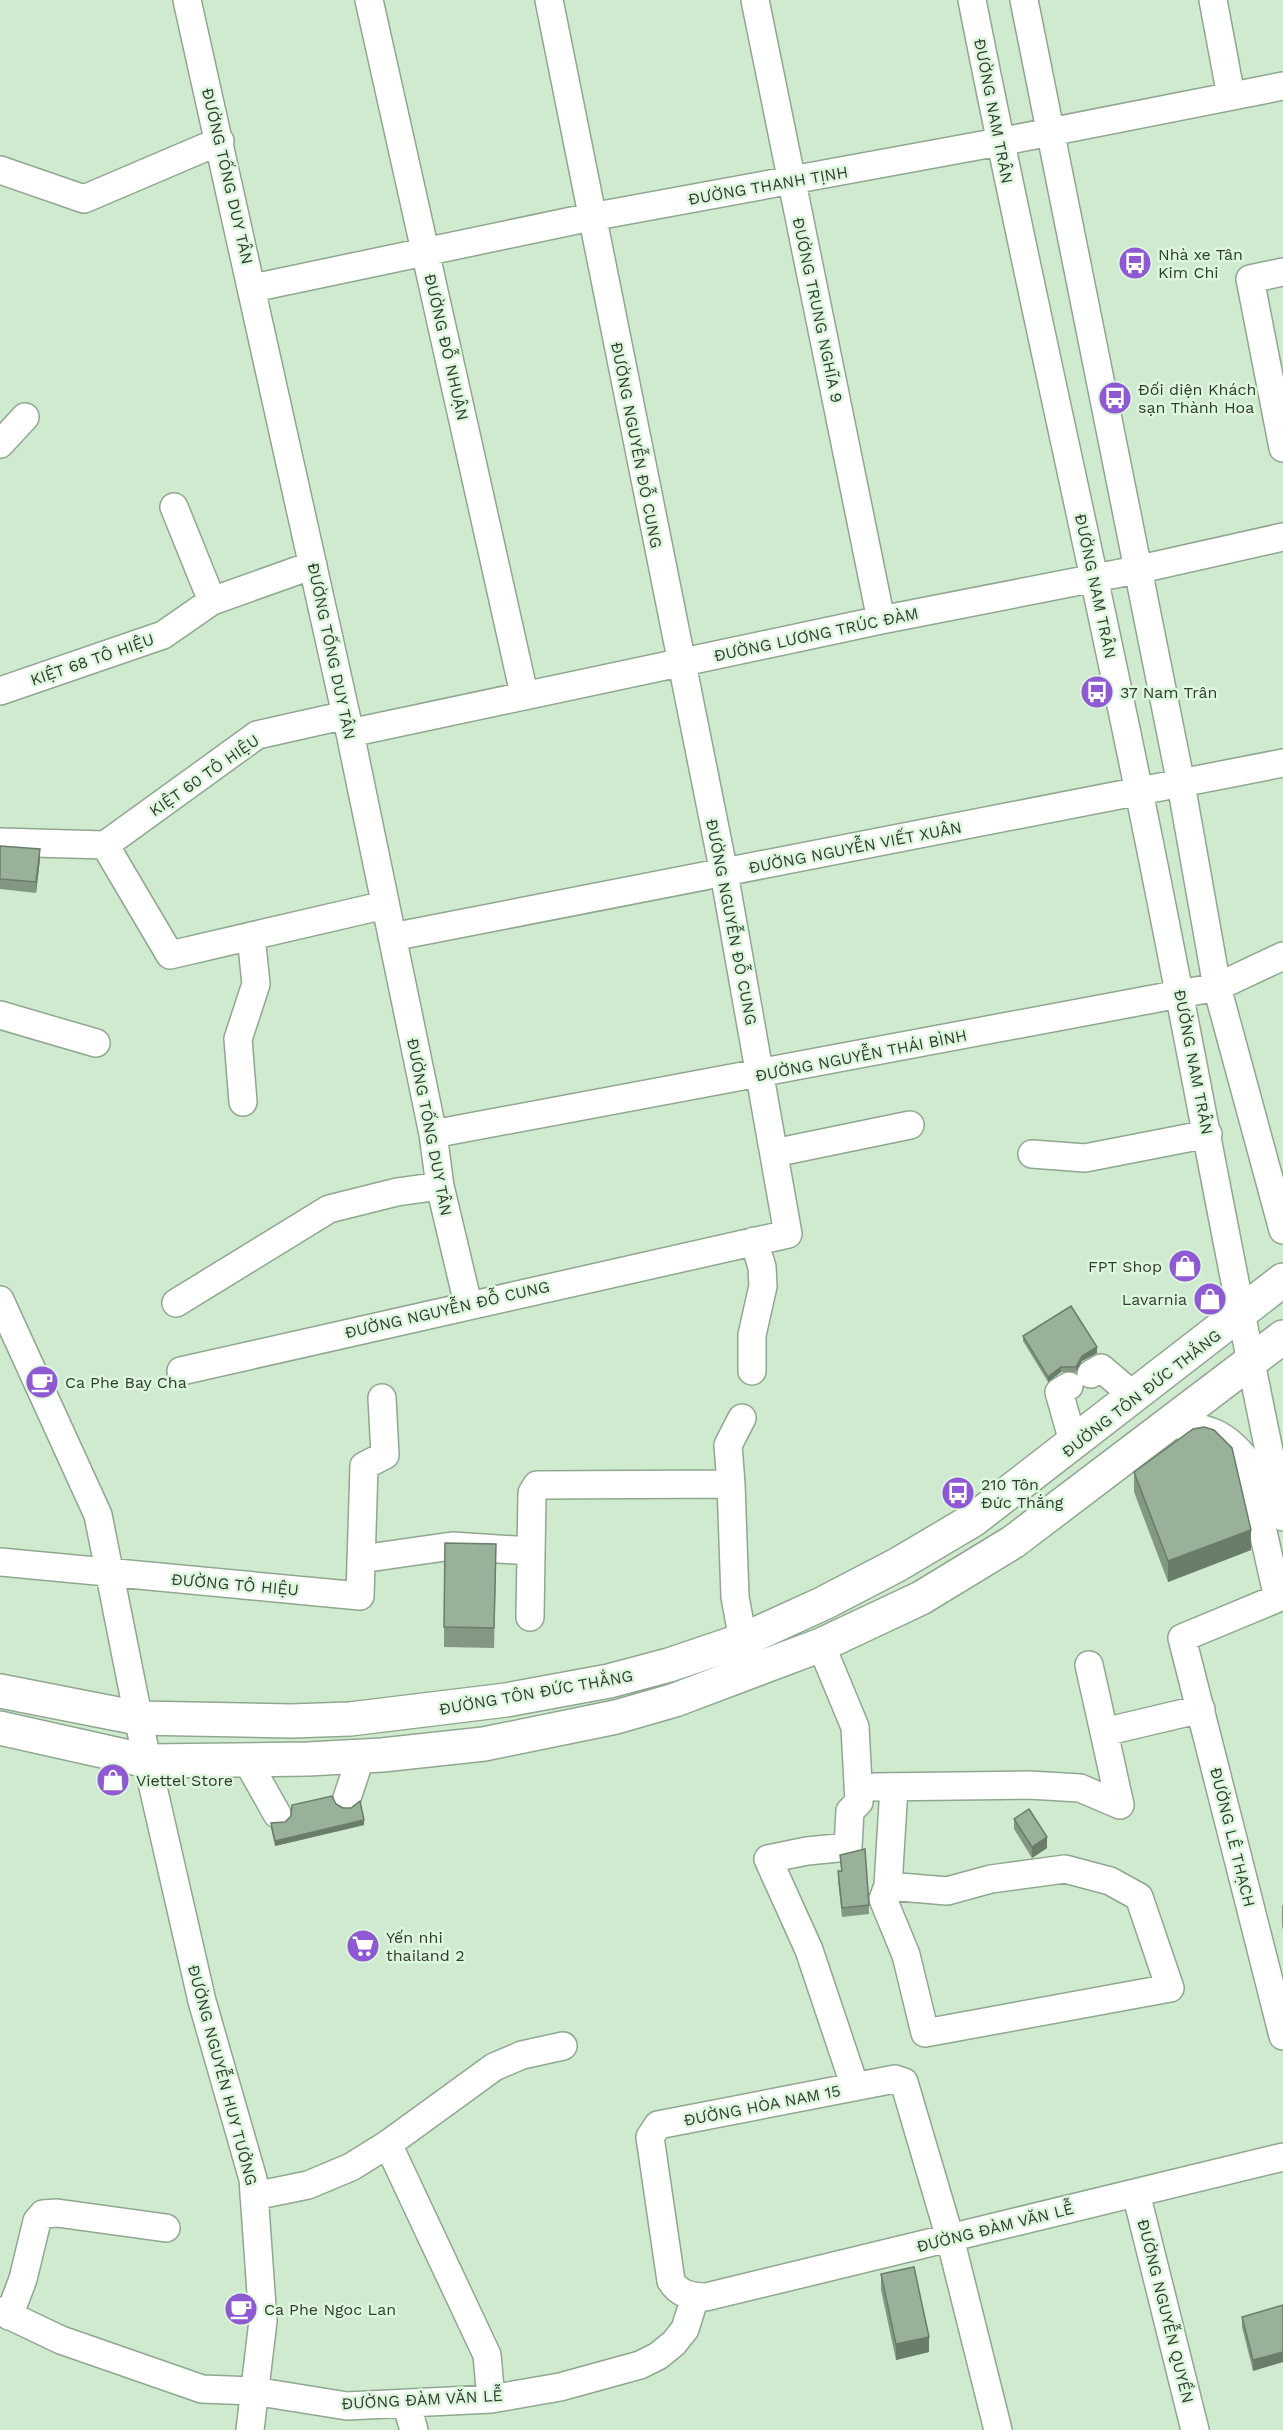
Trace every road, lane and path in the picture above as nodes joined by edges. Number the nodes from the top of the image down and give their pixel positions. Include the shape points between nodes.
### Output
1 (188, 0) edge
2 (369, 0) edge
3 (549, 0) edge
4 (755, 0) edge
5 (972, 0) edge
6 (1024, 0) edge
7 (1213, 0) edge
8 (1283, 86) edge
9 (1231, 96) junction
10 (1050, 132) junction
11 (220, 141) junction
12 (999, 142) junction
13 (0, 170) edge
14 (792, 180) junction
15 (591, 217) junction
16 (425, 252) junction
17 (1283, 272) edge
18 (253, 288) junction
19 (25, 417) dead end
20 (0, 444) edge
21 (1283, 448) edge
22 (174, 507) dead end
23 (1283, 537) edge
24 (313, 566) junction
25 (1136, 570) junction
26 (1094, 578) junction
27 (212, 601) junction
28 (881, 620) junction
29 (681, 662) junction
30 (0, 691) edge
31 (524, 694) junction
32 (347, 724) junction
33 (1283, 763) edge
34 (1180, 784) junction
35 (1139, 792) junction
36 (0, 842) edge
37 (105, 845) junction
38 (724, 873) junction
39 (385, 905) junction
40 (251, 936) junction
41 (392, 937) junction
42 (1283, 956) edge
43 (1217, 987) junction
44 (1181, 994) junction
45 (0, 1015) edge
46 (96, 1044) dead end
47 (761, 1074) junction
48 (243, 1102) dead end
49 (910, 1125) dead end
50 (433, 1134) junction
51 (1208, 1134) junction
52 (774, 1153) junction
53 (1032, 1154) dead end
54 (440, 1186) junction
55 (1283, 1230) edge
56 (754, 1241) junction
57 (1283, 1280) edge
58 (0, 1300) edge
59 (176, 1304) dead end
60 (468, 1304) junction
61 (1241, 1316) junction
62 (1283, 1336) edge
63 (1250, 1363) junction
64 (181, 1371) dead end
65 (752, 1371) dead end
66 (1135, 1397) junction
67 (382, 1398) dead end
68 (742, 1418) dead end
69 (1170, 1424) junction
70 (1074, 1445) junction
71 (731, 1484) junction
72 (1283, 1517) edge
73 (531, 1551) junction
74 (361, 1559) junction
75 (0, 1562) edge
76 (110, 1573) junction
77 (1280, 1597) edge
78 (530, 1617) dead end
79 (743, 1640) junction
80 (821, 1645) junction
81 (1089, 1665) dead end
82 (0, 1691) edge
83 (477, 1705) junction
84 (1201, 1709) junction
85 (138, 1718) junction
86 (0, 1728) edge
87 (1104, 1732) junction
88 (484, 1744) junction
89 (361, 1756) junction
90 (246, 1760) junction
91 (147, 1761) junction
92 (894, 1787) junction
93 (859, 1788) junction
94 (347, 1797) dead end
95 (277, 1814) dead end
96 (888, 1886) junction
97 (1283, 2036) edge
98 (563, 2046) dead end
99 (855, 2087) junction
100 (388, 2144) junction
101 (1283, 2157) edge
102 (1136, 2193) junction
103 (254, 2196) junction
104 (166, 2228) dead end
105 (950, 2238) junction
106 (700, 2297) junction
107 (5, 2313) edge
108 (254, 2391) junction
109 (491, 2399) junction
110 (406, 2403) junction
111 (250, 2430) edge
112 (414, 2430) edge
113 (998, 2430) edge
114 (1195, 2430) edge

1 - 11 street, ĐƯỜNG TỐNG DUY TÂN
2 - 16 street, ĐƯỜNG ĐỖ NHUẬN
3 - 15 street, ĐƯỜNG NGUYỄN ĐỖ CUNG
4 - 14 street, ĐƯỜNG TRUNG NGHĨA 9
5 - 12 street, ĐƯỜNG NAM TRÂN
6 - 10 street
7 - 9 street
8 - 9 street, ĐƯỜNG THANH TỊNH
9 - 10 street, ĐƯỜNG THANH TỊNH
10 - 12 street, ĐƯỜNG THANH TỊNH
10 - 25 street
11 - 13 street via 84,200
11 - 18 street, ĐƯỜNG TỐNG DUY TÂN
12 - 14 street, ĐƯỜNG THANH TỊNH
12 - 26 street, ĐƯỜNG NAM TRÂN
14 - 15 street, ĐƯỜNG THANH TỊNH
14 - 28 street, ĐƯỜNG TRUNG NGHĨA 9
15 - 16 street, ĐƯỜNG THANH TỊNH
15 - 29 street, ĐƯỜNG NGUYỄN ĐỖ CUNG
16 - 18 street, ĐƯỜNG THANH TỊNH
16 - 31 street, ĐƯỜNG ĐỖ NHUẬN
17 - 21 street via 1250,279
18 - 24 street, ĐƯỜNG TỐNG DUY TÂN
19 - 20 street
22 - 27 street
23 - 25 street, ĐƯỜNG LƯƠNG TRÚC ĐÀM
24 - 27 street, KIỆT 68 TÔ HIỆU
24 - 32 street, ĐƯỜNG TỐNG DUY TÂN
25 - 26 street, ĐƯỜNG LƯƠNG TRÚC ĐÀM
25 - 34 street
26 - 28 street, ĐƯỜNG LƯƠNG TRÚC ĐÀM
26 - 35 street, ĐƯỜNG NAM TRÂN
27 - 30 street, KIỆT 68 TÔ HIỆU via 163,635
28 - 29 street, ĐƯỜNG LƯƠNG TRÚC ĐÀM
29 - 31 street, ĐƯỜNG LƯƠNG TRÚC ĐÀM
29 - 38 street, ĐƯỜNG NGUYỄN ĐỖ CUNG
31 - 32 street, ĐƯỜNG LƯƠNG TRÚC ĐÀM
32 - 37 street, KIỆT 60 TÔ HIỆU via 257,735
32 - 39 street, ĐƯỜNG TỐNG DUY TÂN
33 - 34 street, ĐƯỜNG NGUYỄN VIẾT XUÂN
34 - 35 street, ĐƯỜNG NGUYỄN VIẾT XUÂN
34 - 43 street
35 - 38 street, ĐƯỜNG NGUYỄN VIẾT XUÂN
35 - 44 street, ĐƯỜNG NAM TRÂN
36 - 37 street
37 - 40 street via 170,955
38 - 41 street, ĐƯỜNG NGUYỄN VIẾT XUÂN
38 - 47 street, ĐƯỜNG NGUYỄN ĐỖ CUNG
39 - 40 street
39 - 41 street, ĐƯỜNG TỐNG DUY TÂN
40 - 48 street via 256,984 238,1039
41 - 50 street, ĐƯỜNG TỐNG DUY TÂN
42 - 43 street, ĐƯỜNG NGUYỄN THÁI BÌNH
43 - 44 street, ĐƯỜNG NGUYỄN THÁI BÌNH
43 - 55 street
44 - 47 street, ĐƯỜNG NGUYỄN THÁI BÌNH
44 - 51 street, ĐƯỜNG NAM TRÂN
45 - 46 street
47 - 50 street, ĐƯỜNG NGUYỄN THÁI BÌNH
47 - 52 street, ĐƯỜNG NGUYỄN ĐỖ CUNG
49 - 52 street
50 - 54 street, ĐƯỜNG TỐNG DUY TÂN
51 - 53 street via 1085,1158
51 - 61 street, ĐƯỜNG NAM TRÂN
52 - 56 street, ĐƯỜNG NGUYỄN ĐỖ CUNG via 788,1234
54 - 59 street via 329,1209
54 - 60 street, ĐƯỜNG TỐNG DUY TÂN
56 - 60 street, ĐƯỜNG NGUYỄN ĐỖ CUNG
56 - 65 street via 763,1286 752,1335
57 - 61 highway, ĐƯỜNG TÔN ĐỨC THẮNG
58 - 76 street via 98,1515
60 - 64 street, ĐƯỜNG NGUYỄN ĐỖ CUNG
61 - 63 street, ĐƯỜNG NAM TRÂN
61 - 66 highway, ĐƯỜNG TÔN ĐỨC THẮNG
62 - 63 highway
63 - 69 highway
63 - 72 street
66 - 70 highway, ĐƯỜNG TÔN ĐỨC THẮNG
66 - 70 street via 1101,1368 1059,1392
67 - 74 street via 385,1455 364,1466
68 - 71 street via 728,1445
69 - 77 street via 1203,1427 1219,1433 1247,1461
69 - 80 highway via 1013,1542 921,1598
70 - 79 highway, ĐƯỜNG TÔN ĐỨC THẮNG via 973,1520 906,1560
71 - 73 street via 540,1484 532,1493
71 - 79 street via 735,1597
73 - 74 street via 452,1546
73 - 78 street
74 - 76 street, ĐƯỜNG TÔ HIỆU via 360,1596
75 - 76 street, ĐƯỜNG TÔ HIỆU
76 - 85 street
77 - 84 street, ĐƯỜNG LÊ THẠCH via 1182,1638
79 - 83 highway, ĐƯỜNG TÔN ĐỨC THẮNG via 609,1681
80 - 88 highway via 675,1700 616,1717
80 - 93 street via 855,1727
81 - 87 street
82 - 85 highway, ĐƯỜNG TÔN ĐỨC THẮNG
83 - 85 highway, ĐƯỜNG TÔN ĐỨC THẮNG via 350,1719
83 - 88 highway
84 - 87 street
84 - 97 street, ĐƯỜNG LÊ THẠCH
85 - 91 street, ĐƯỜNG NGUYỄN HUY TƯỞNG
86 - 91 highway
87 - 92 street via 1120,1805 1080,1788
88 - 89 highway
89 - 90 highway
89 - 94 street
90 - 91 highway
90 - 95 street
91 - 103 street, ĐƯỜNG NGUYỄN HUY TƯỞNG via 202,2001 253,2179
92 - 93 street
92 - 96 street
93 - 99 street via 859,1802 850,1811 848,1847 768,1859 809,1950
96 - 96 street via 947,1891 991,1879 1065,1869 1110,1881 1139,1897 1170,1988 926,2033 906,1955 883,1899
98 - 100 street via 522,2055 494,2067
99 - 105 street, ĐƯỜNG HÒA NAM 15 via 896,2079 904,2082
99 - 106 street, ĐƯỜNG HÒA NAM 15 via 658,2125 652,2130 671,2281 681,2293
100 - 103 street via 326,2179
100 - 109 street via 487,2355
101 - 102 street, ĐƯỜNG ĐÀM VĂN LỄ
102 - 105 street, ĐƯỜNG ĐÀM VĂN LỄ
102 - 114 street, ĐƯỜNG NGUYỄN QUYỀN
103 - 108 street, ĐƯỜNG NGUYỄN HUY TƯỞNG via 263,2321
104 - 107 street via 42,2214 27,2267
105 - 106 street, ĐƯỜNG ĐÀM VĂN LỄ
105 - 113 street
106 - 109 street, ĐƯỜNG ĐÀM VĂN LỄ via 674,2343 640,2365 560,2387
107 - 108 street, ĐƯỜNG ĐÀM VĂN LỄ via 61,2340 202,2389
108 - 110 street, ĐƯỜNG ĐÀM VĂN LỄ via 347,2406
108 - 111 street, ĐƯỜNG NGUYỄN HUY TƯỞNG
109 - 110 street, ĐƯỜNG ĐÀM VĂN LỄ
110 - 112 street

